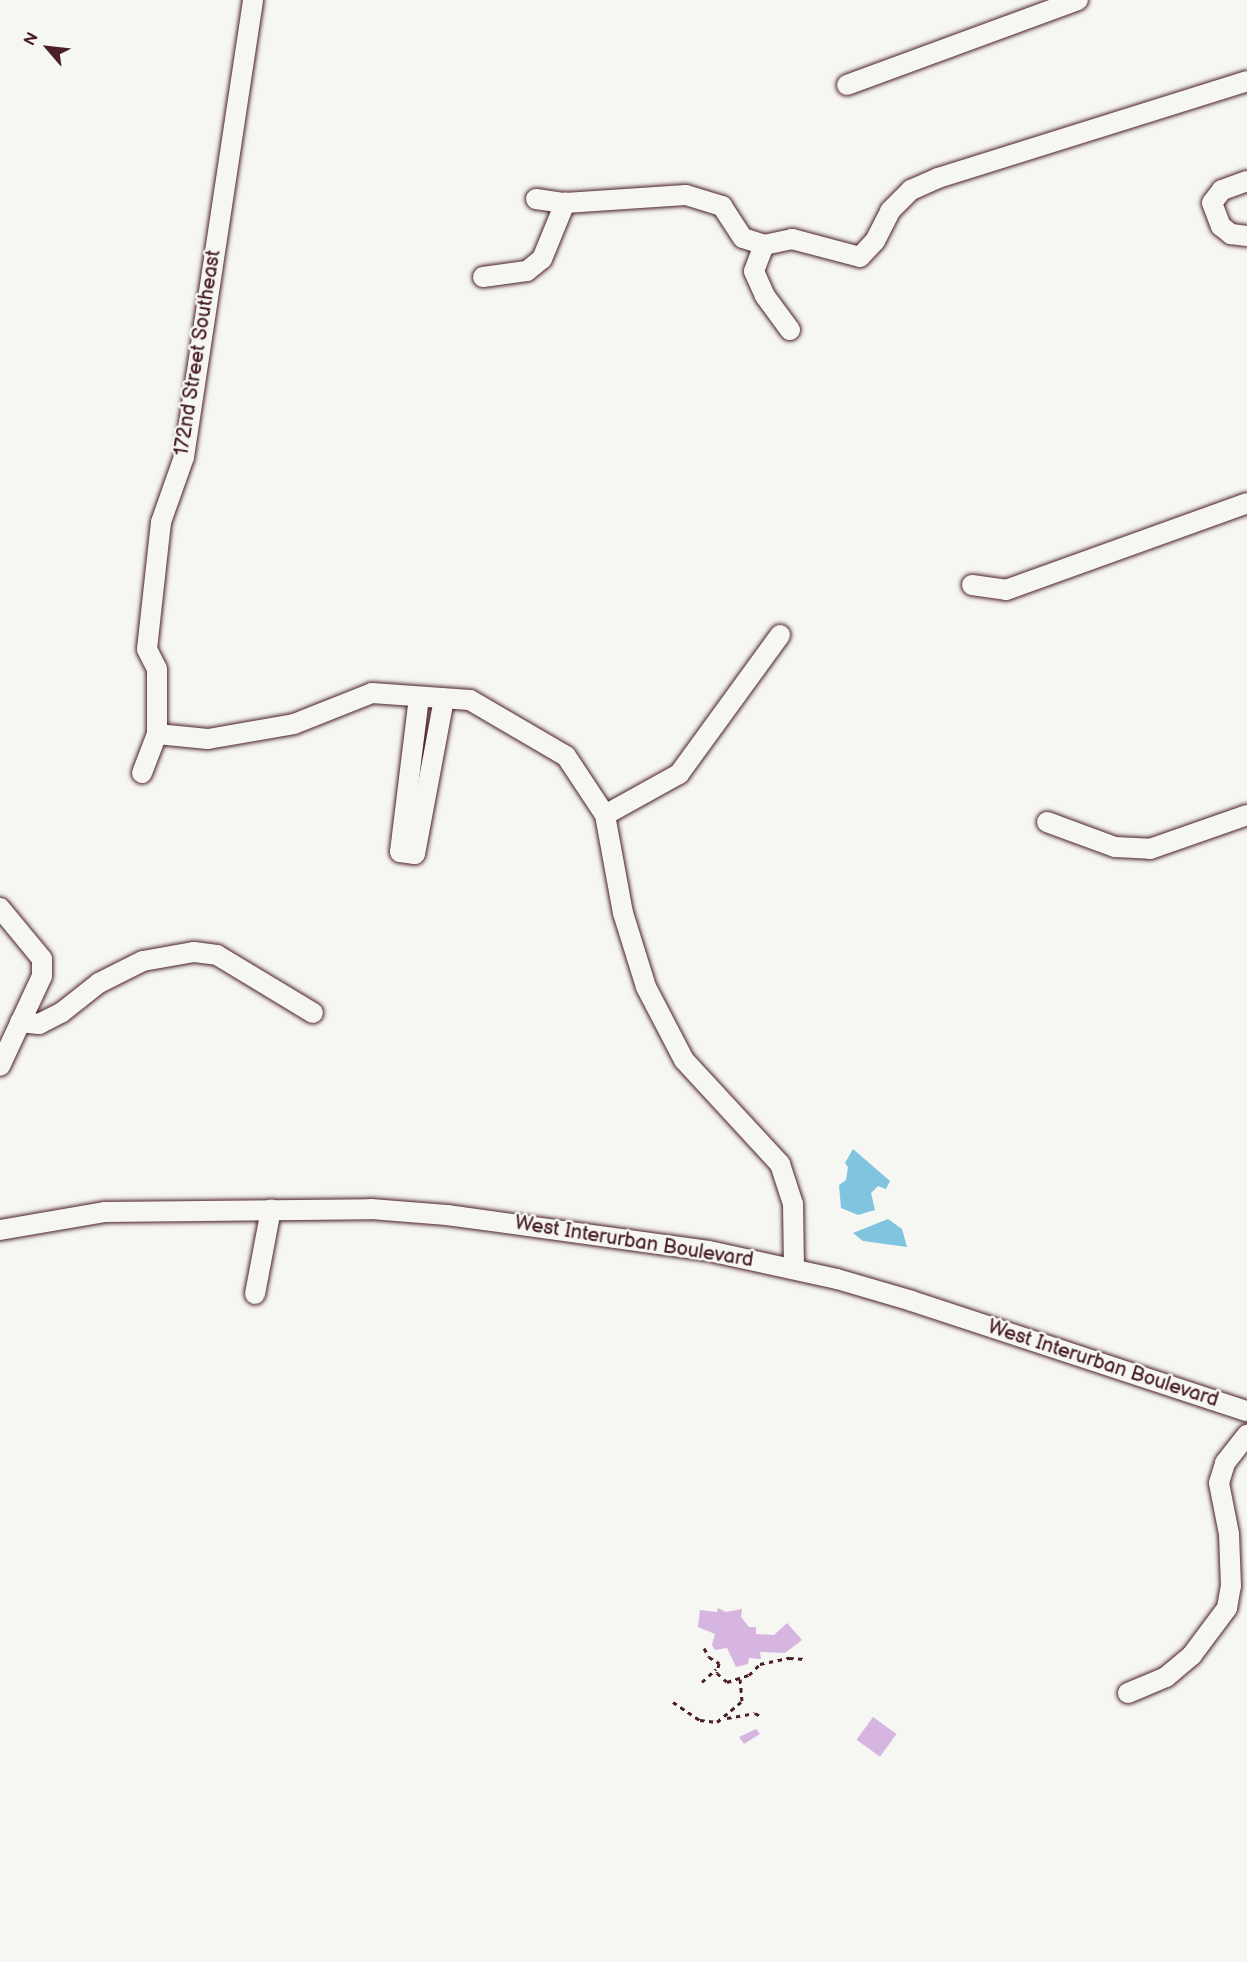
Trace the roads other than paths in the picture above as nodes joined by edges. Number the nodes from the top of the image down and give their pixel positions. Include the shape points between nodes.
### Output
1 (253, 0) edge
2 (1078, 0) edge
3 (1247, 81) edge
4 (847, 85) dead end
5 (1247, 181) edge
6 (536, 199) dead end
7 (565, 203) junction
8 (1247, 236) edge
9 (764, 245) junction
10 (483, 277) dead end
11 (790, 330) dead end
12 (1247, 503) edge
13 (972, 585) dead end
14 (780, 635) dead end
15 (419, 697) junction
16 (444, 699) junction
17 (157, 734) junction
18 (142, 773) dead end
19 (605, 815) junction
20 (1247, 815) edge
21 (1047, 822) dead end
22 (0, 908) edge
23 (313, 1013) dead end
24 (20, 1022) junction
25 (0, 1066) edge
26 (271, 1209) junction
27 (0, 1230) edge
28 (794, 1269) junction
29 (255, 1294) dead end
30 (1247, 1411) edge
31 (1247, 1435) edge
32 (1128, 1694) dead end

1 - 17 street, 172nd Street Southeast via 184,458 161,522 147,649 157,669
2 - 4 street
3 - 9 street via 938,178 911,190 890,211 875,241 860,257 792,239
5 - 8 street via 1222,190 1212,203 1221,226 1231,234
6 - 7 street
7 - 9 street via 686,195 722,206 742,238
7 - 10 street via 542,259 527,271
9 - 11 street via 754,271 765,296
12 - 13 street via 1006,590
14 - 19 street via 679,774
15 - 16 street
15 - 16 street via 400,852 415,854
15 - 17 street via 372,693 294,724 208,739
16 - 19 street via 470,700 566,756
17 - 18 street, 172nd Street Southeast
19 - 28 street via 623,913 646,987 684,1060 780,1164 793,1204
20 - 21 street via 1150,849 1115,847
22 - 24 street via 42,959 42,976
23 - 24 street via 217,955 194,952 143,961 99,983 62,1013 39,1024
24 - 25 street
26 - 27 street, West Interurban Boulevard via 105,1212
26 - 28 street, West Interurban Boulevard via 447,1215 709,1251
26 - 29 street
28 - 30 street, West Interurban Boulevard via 912,1301
31 - 32 street via 1225,1463 1219,1483 1229,1534 1231,1586 1227,1608 1192,1655 1166,1677

